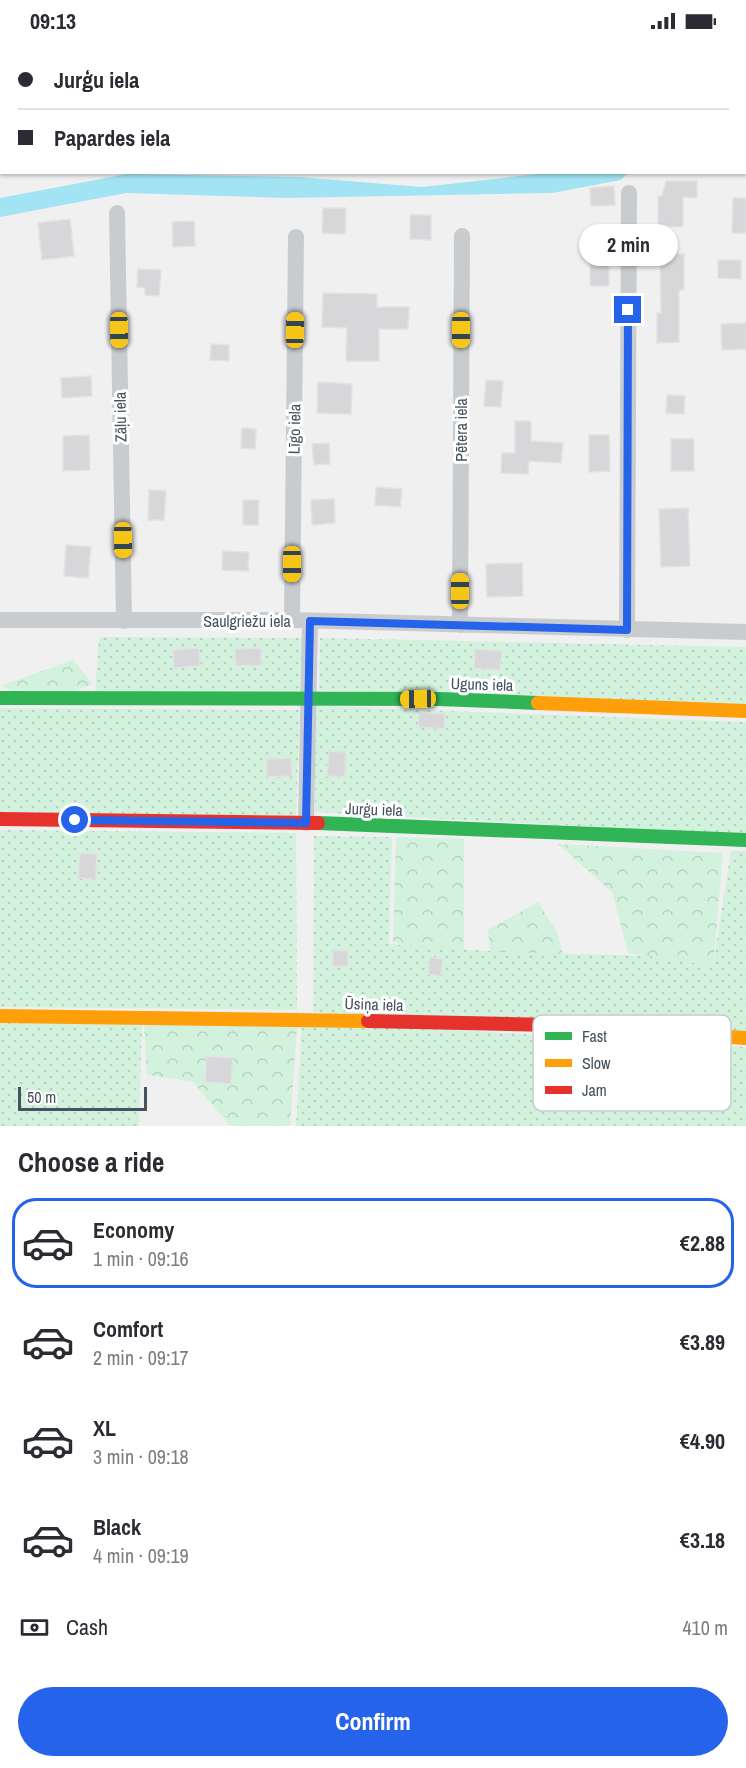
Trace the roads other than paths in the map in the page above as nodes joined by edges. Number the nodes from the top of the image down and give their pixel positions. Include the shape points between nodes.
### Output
1 (629, 193) dead end
2 (117, 213) dead end
3 (462, 236) dead end
4 (296, 237) dead end
5 (0, 620) edge
6 (292, 620) junction
7 (124, 621) junction
8 (310, 621) junction
9 (460, 625) junction
10 (627, 630) junction
11 (746, 632) edge
12 (0, 698) edge
13 (310, 700) junction
14 (746, 711) edge
15 (0, 819) edge
16 (306, 823) junction
17 (746, 840) edge
18 (0, 1017) edge
19 (533, 1025) edge
20 (731, 1037) edge
21 (746, 1038) edge

1 - 10 street
2 - 7 street, Zāļu iela
3 - 9 street, Pētera iela
4 - 6 street, Līgo iela
5 - 7 street, Saulgriežu iela
6 - 7 street, Saulgriežu iela
6 - 8 street, Saulgriežu iela
8 - 9 street, Saulgriežu iela
8 - 13 street
9 - 10 street, Saulgriežu iela
10 - 11 street, Saulgriežu iela
12 - 13 street, Uguns iela
13 - 14 street, Uguns iela via 439,699
13 - 16 street
15 - 16 street, Jurģu iela
16 - 17 street, Jurģu iela
18 - 19 street, Ūsiņa iela
20 - 21 street, Ūsiņa iela

